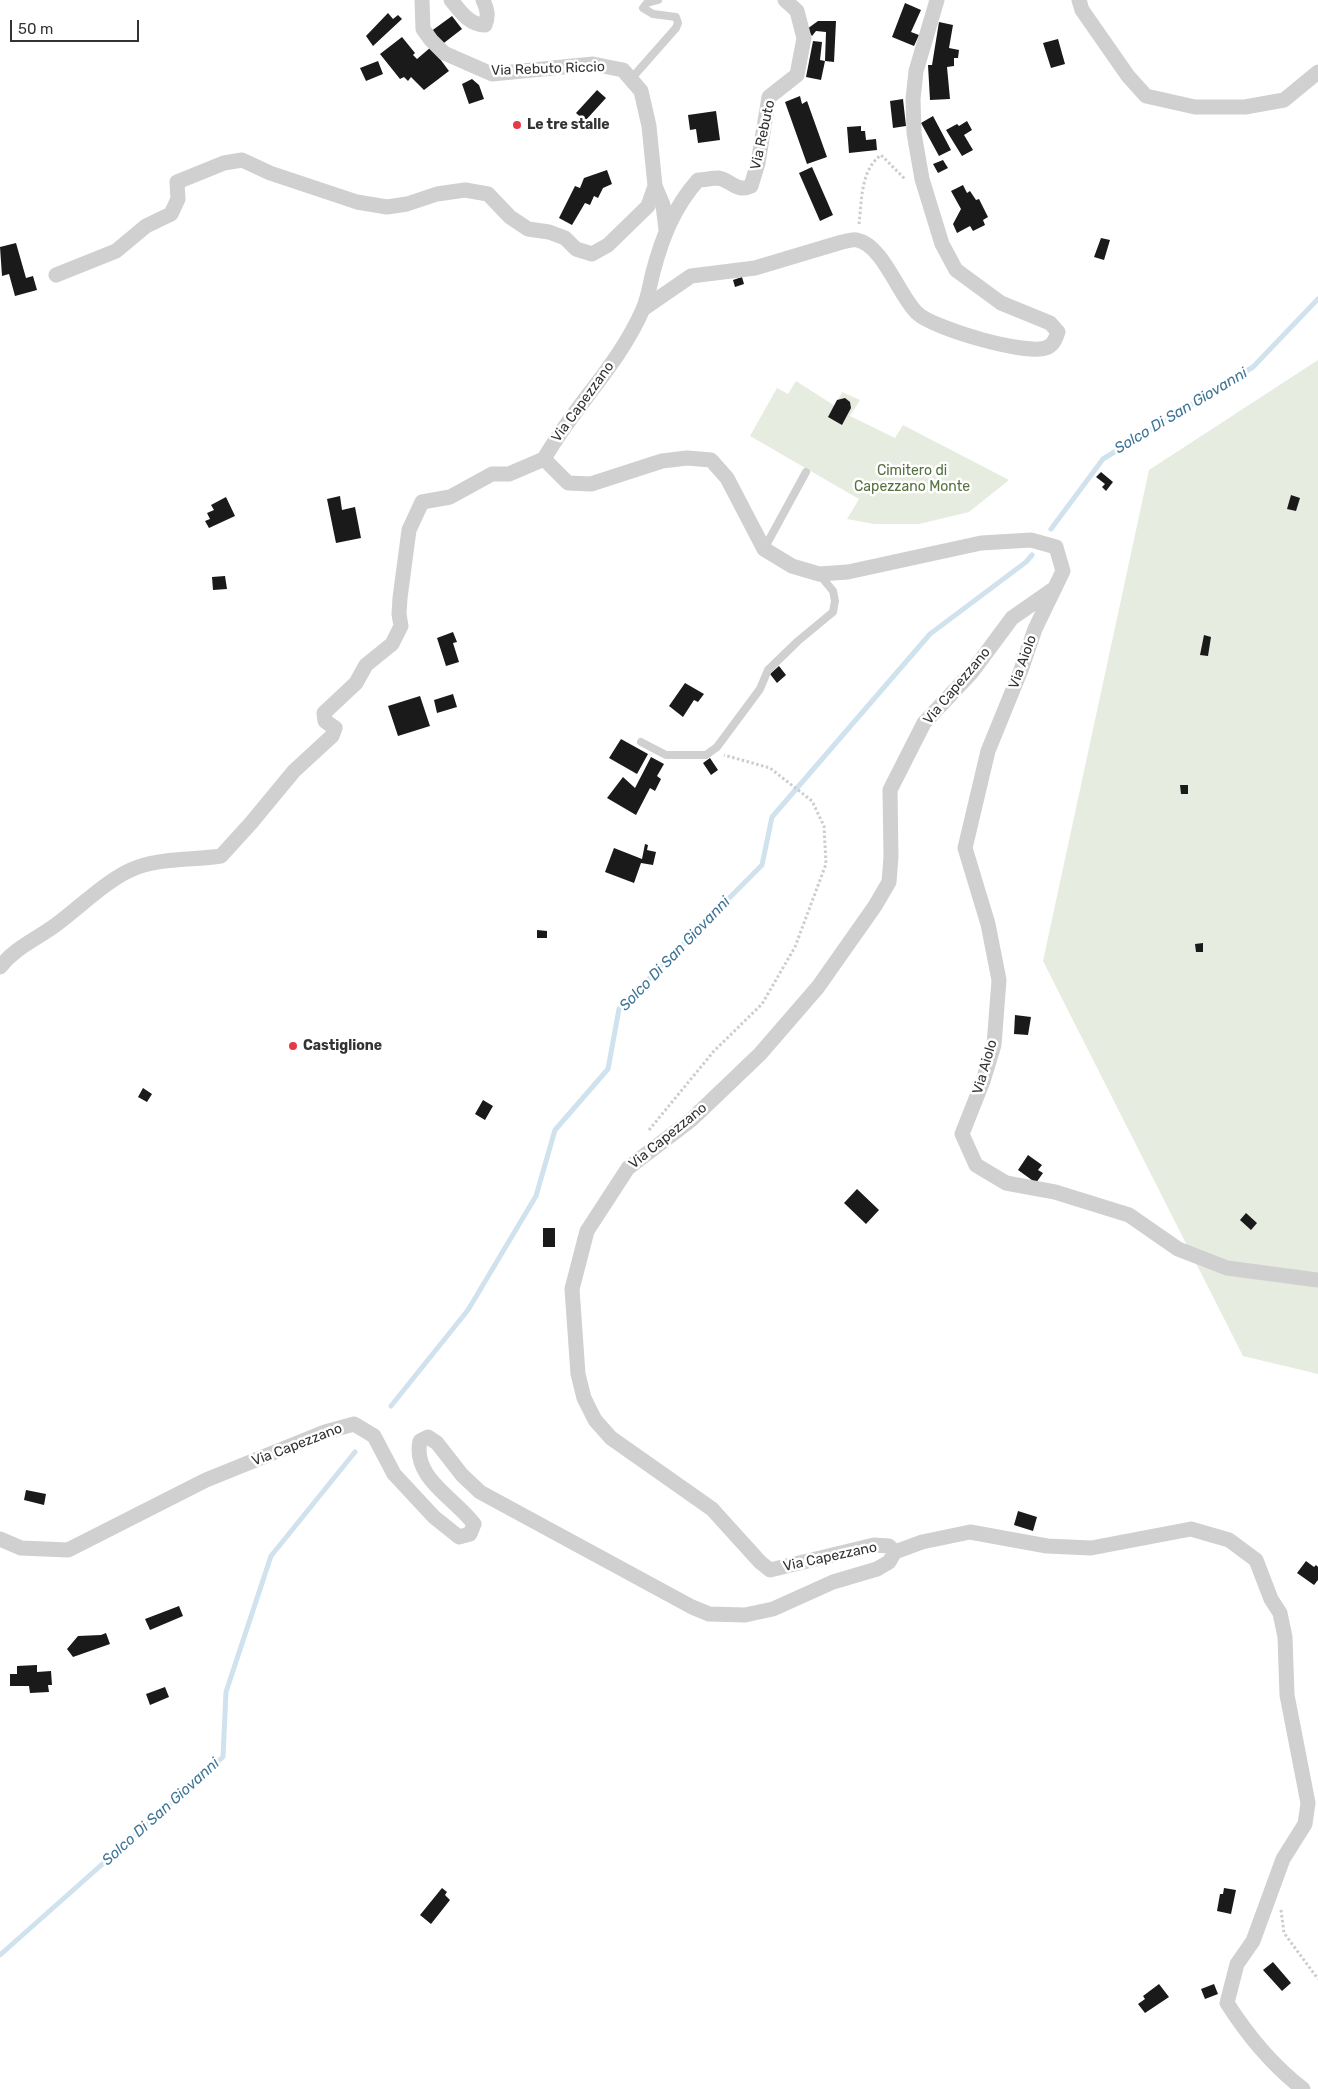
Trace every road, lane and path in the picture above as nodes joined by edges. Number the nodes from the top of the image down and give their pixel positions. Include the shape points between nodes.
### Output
1 (422, 0) edge
2 (451, 0) edge
3 (483, 0) edge
4 (658, 0) edge
5 (785, 0) edge
6 (937, 0) edge
7 (1079, 0) edge
8 (1318, 72) edge
9 (631, 78) junction
10 (922, 179) junction
11 (655, 186) junction
12 (666, 230) junction
13 (856, 240) junction
14 (56, 275) dead end
15 (652, 275) joint
16 (643, 309) junction
17 (544, 459) junction
18 (806, 472) dead end
19 (764, 549) junction
20 (819, 574) junction
21 (1055, 588) junction
22 (641, 742) dead end
23 (717, 747) junction
24 (0, 967) edge
25 (645, 1137) dead end
26 (1318, 1280) edge
27 (0, 1539) edge
28 (895, 1552) junction
29 (1280, 1904) dead end
30 (1318, 1979) edge
31 (1303, 2089) edge

1 - 9 street, Via Rebuto Riccio via 423,30 444,53 492,74 593,64 623,70
2 - 3 street via 470,22 485,26 488,20
4 - 9 lane via 647,3 643,8 653,14 676,17 678,23
5 - 12 street, Via Rebuto via 797,10 804,38 797,75 769,97 751,186 737,188 717,178 698,180 677,208
6 - 10 street via 916,71 913,100 914,133
7 - 8 street via 1082,10 1128,76 1146,96 1195,108 1245,108 1284,100
9 - 11 street via 641,91 649,126
10 - 13 path via 908,182 881,155 875,160 869,169 859,204
10 - 13 street via 942,244 956,270 1001,303 1050,323 1058,332 1048,348 1030,350 984,341 928,322 916,313 883,261 864,243
11 - 12 street via 663,205
11 - 14 street via 648,206 608,245 592,254 576,249 565,238 528,229 510,217 488,194 465,190 387,207 358,202 270,174 242,160 224,163 177,182 178,199 171,214 146,226 116,251
12 - 15 street, Via Rebuto
13 - 16 street, Via Capezzano via 754,268 691,276
15 - 16 street, Via Capezzano
16 - 17 street, Via Capezzano via 619,351
17 - 19 street via 568,483 591,484 662,461 711,460 727,478
17 - 24 street via 509,474 492,474 450,496 422,502 409,530 400,598 401,626 392,644 366,665 356,683 324,712 325,721 335,728 332,736 294,771 221,856 137,867 55,926 30,940
18 - 19 lane
19 - 20 street via 792,566
20 - 21 street via 848,572 981,543 1031,540 1056,547 1063,571
20 - 23 lane via 833,591 833,612 768,670 760,689
21 - 26 street, Via Aiolo via 1035,629 1022,670 988,751 965,848 988,924 999,980 994,1045 962,1134 976,1165 1006,1183 1055,1192 1129,1215 1178,1249 1227,1268
21 - 28 street, Via Capezzano via 1012,618 972,672 924,723 890,790 889,882 875,906 818,987 760,1054 690,1120 628,1168 587,1232 572,1289 578,1374 584,1398 595,1420 611,1438 712,1509 760,1562 770,1570 874,1545 890,1546
22 - 23 lane via 666,755 706,755
23 - 25 path via 720,754 770,768 812,801 824,826 826,864 794,947 762,1004 714,1051
27 - 28 street, Via Capezzano via 21,1548 68,1550 206,1480 324,1432 354,1424 374,1436 394,1474 434,1517 459,1537 470,1534 474,1524 425,1472 418,1453 420,1441 428,1437 480,1492 708,1614 745,1615 773,1609 833,1582 877,1569 889,1562
28 - 31 street via 922,1542 970,1532 1047,1546 1091,1548 1190,1529 1229,1540 1256,1560 1270,1599 1280,1613 1285,1636 1287,1695 1308,1803 1305,1824 1282,1859 1253,1941 1237,1964 1227,2003 1248,2036
29 - 30 path via 1284,1933

